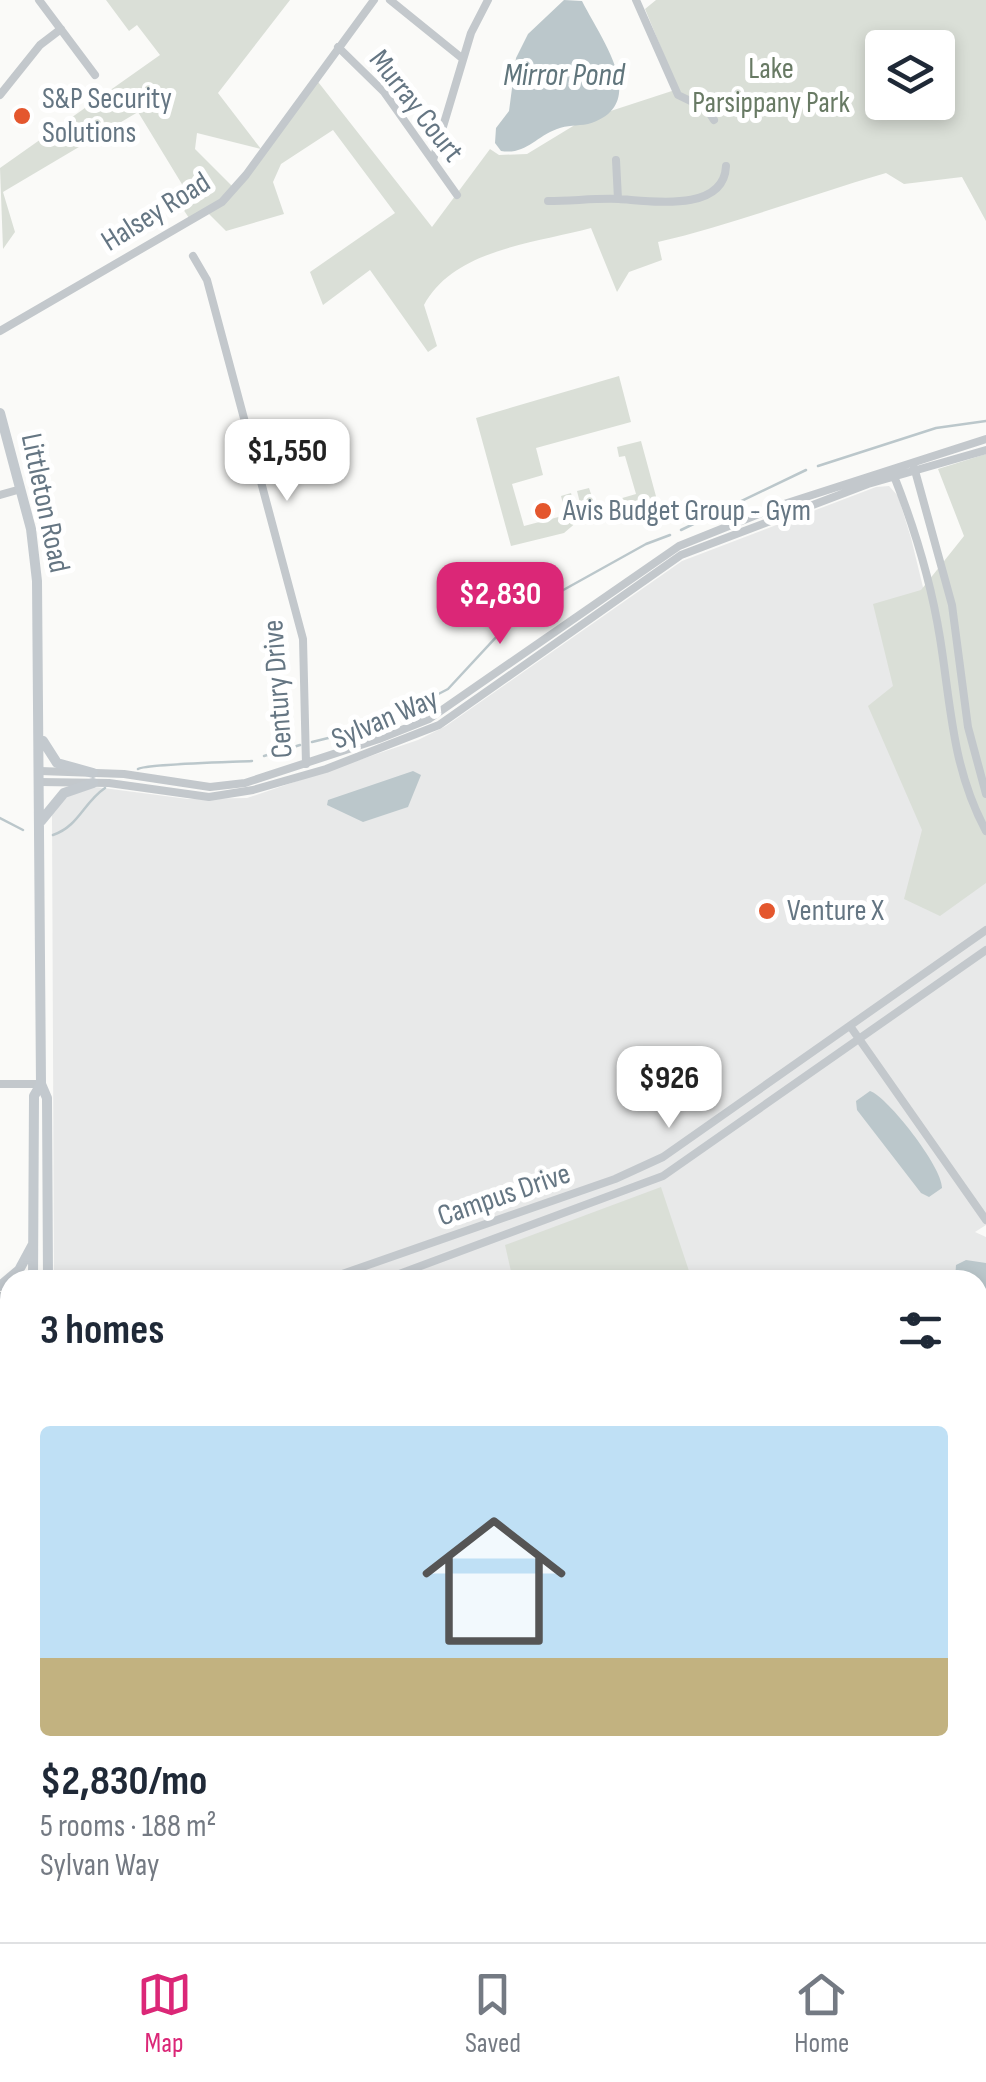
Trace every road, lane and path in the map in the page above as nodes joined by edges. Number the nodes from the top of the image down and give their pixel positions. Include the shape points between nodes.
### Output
1 (39, 0) edge
2 (374, 0) edge
3 (390, 0) edge
4 (488, 0) edge
5 (636, 0) edge
6 (61, 29) junction
7 (338, 47) junction
8 (463, 59) junction
9 (96, 75) dead end
10 (0, 95) edge
11 (714, 120) dead end
12 (432, 160) junction
13 (616, 160) dead end
14 (726, 166) dead end
15 (456, 196) dead end
16 (618, 199) junction
17 (548, 202) dead end
18 (194, 256) dead end
19 (0, 331) edge
20 (0, 413) edge
21 (986, 439) edge
22 (986, 450) edge
23 (912, 461) junction
24 (890, 468) junction
25 (915, 472) junction
26 (894, 478) junction
27 (20, 489) junction
28 (0, 495) edge
29 (822, 496) junction
30 (40, 733) junction
31 (307, 769) junction
32 (40, 777) junction
33 (93, 778) junction
34 (986, 794) edge
35 (40, 822) junction
36 (986, 830) edge
37 (986, 930) edge
38 (986, 950) edge
39 (850, 1026) junction
40 (860, 1040) junction
41 (0, 1084) edge
42 (41, 1084) junction
43 (986, 1220) edge
44 (36, 1238) junction
45 (19, 1270) edge
46 (34, 1270) edge
47 (48, 1270) edge
48 (352, 1270) edge
49 (411, 1270) edge

1 - 6 street
2 - 7 street, Halsey Road
3 - 8 street
4 - 8 street
5 - 11 street via 678,95 707,109
6 - 9 street
6 - 10 street
7 - 12 street, Murray Court via 384,92
7 - 19 street, Halsey Road via 222,202
8 - 12 street
12 - 15 street, Murray Court
13 - 16 street
14 - 16 street via 720,186 700,196 674,202
16 - 17 street
18 - 31 street, Century Drive via 207,280 303,639
20 - 27 main road, Littleton Road
21 - 23 street, Sylvan Way
22 - 25 street, Sylvan Way
23 - 24 street, Sylvan Way
23 - 25 street
24 - 26 street
24 - 29 street, Sylvan Way
25 - 26 street, Sylvan Way
25 - 34 street via 952,605 968,727
26 - 29 street, Sylvan Way
26 - 36 street via 930,587 954,748
27 - 28 street
27 - 30 main road, Littleton Road via 38,581
29 - 31 street, Sylvan Way via 682,555 439,725
30 - 32 main road, Littleton Road
30 - 33 main road via 56,763
31 - 33 street, Sylvan Way via 253,790 209,797
32 - 33 street, Sylvan Way
32 - 35 main road, Littleton Road
33 - 35 main road via 64,792
35 - 42 main road, Littleton Road
37 - 39 street, Campus Drive
38 - 40 street, Campus Drive
39 - 40 street
39 - 48 street, Campus Drive via 641,1168
40 - 43 street
40 - 49 street, Campus Drive via 642,1187
41 - 42 street
42 - 44 main road, Littleton Road via 34,1096
42 - 47 main road, Littleton Road via 48,1126
44 - 45 main road
44 - 46 main road, Littleton Road

